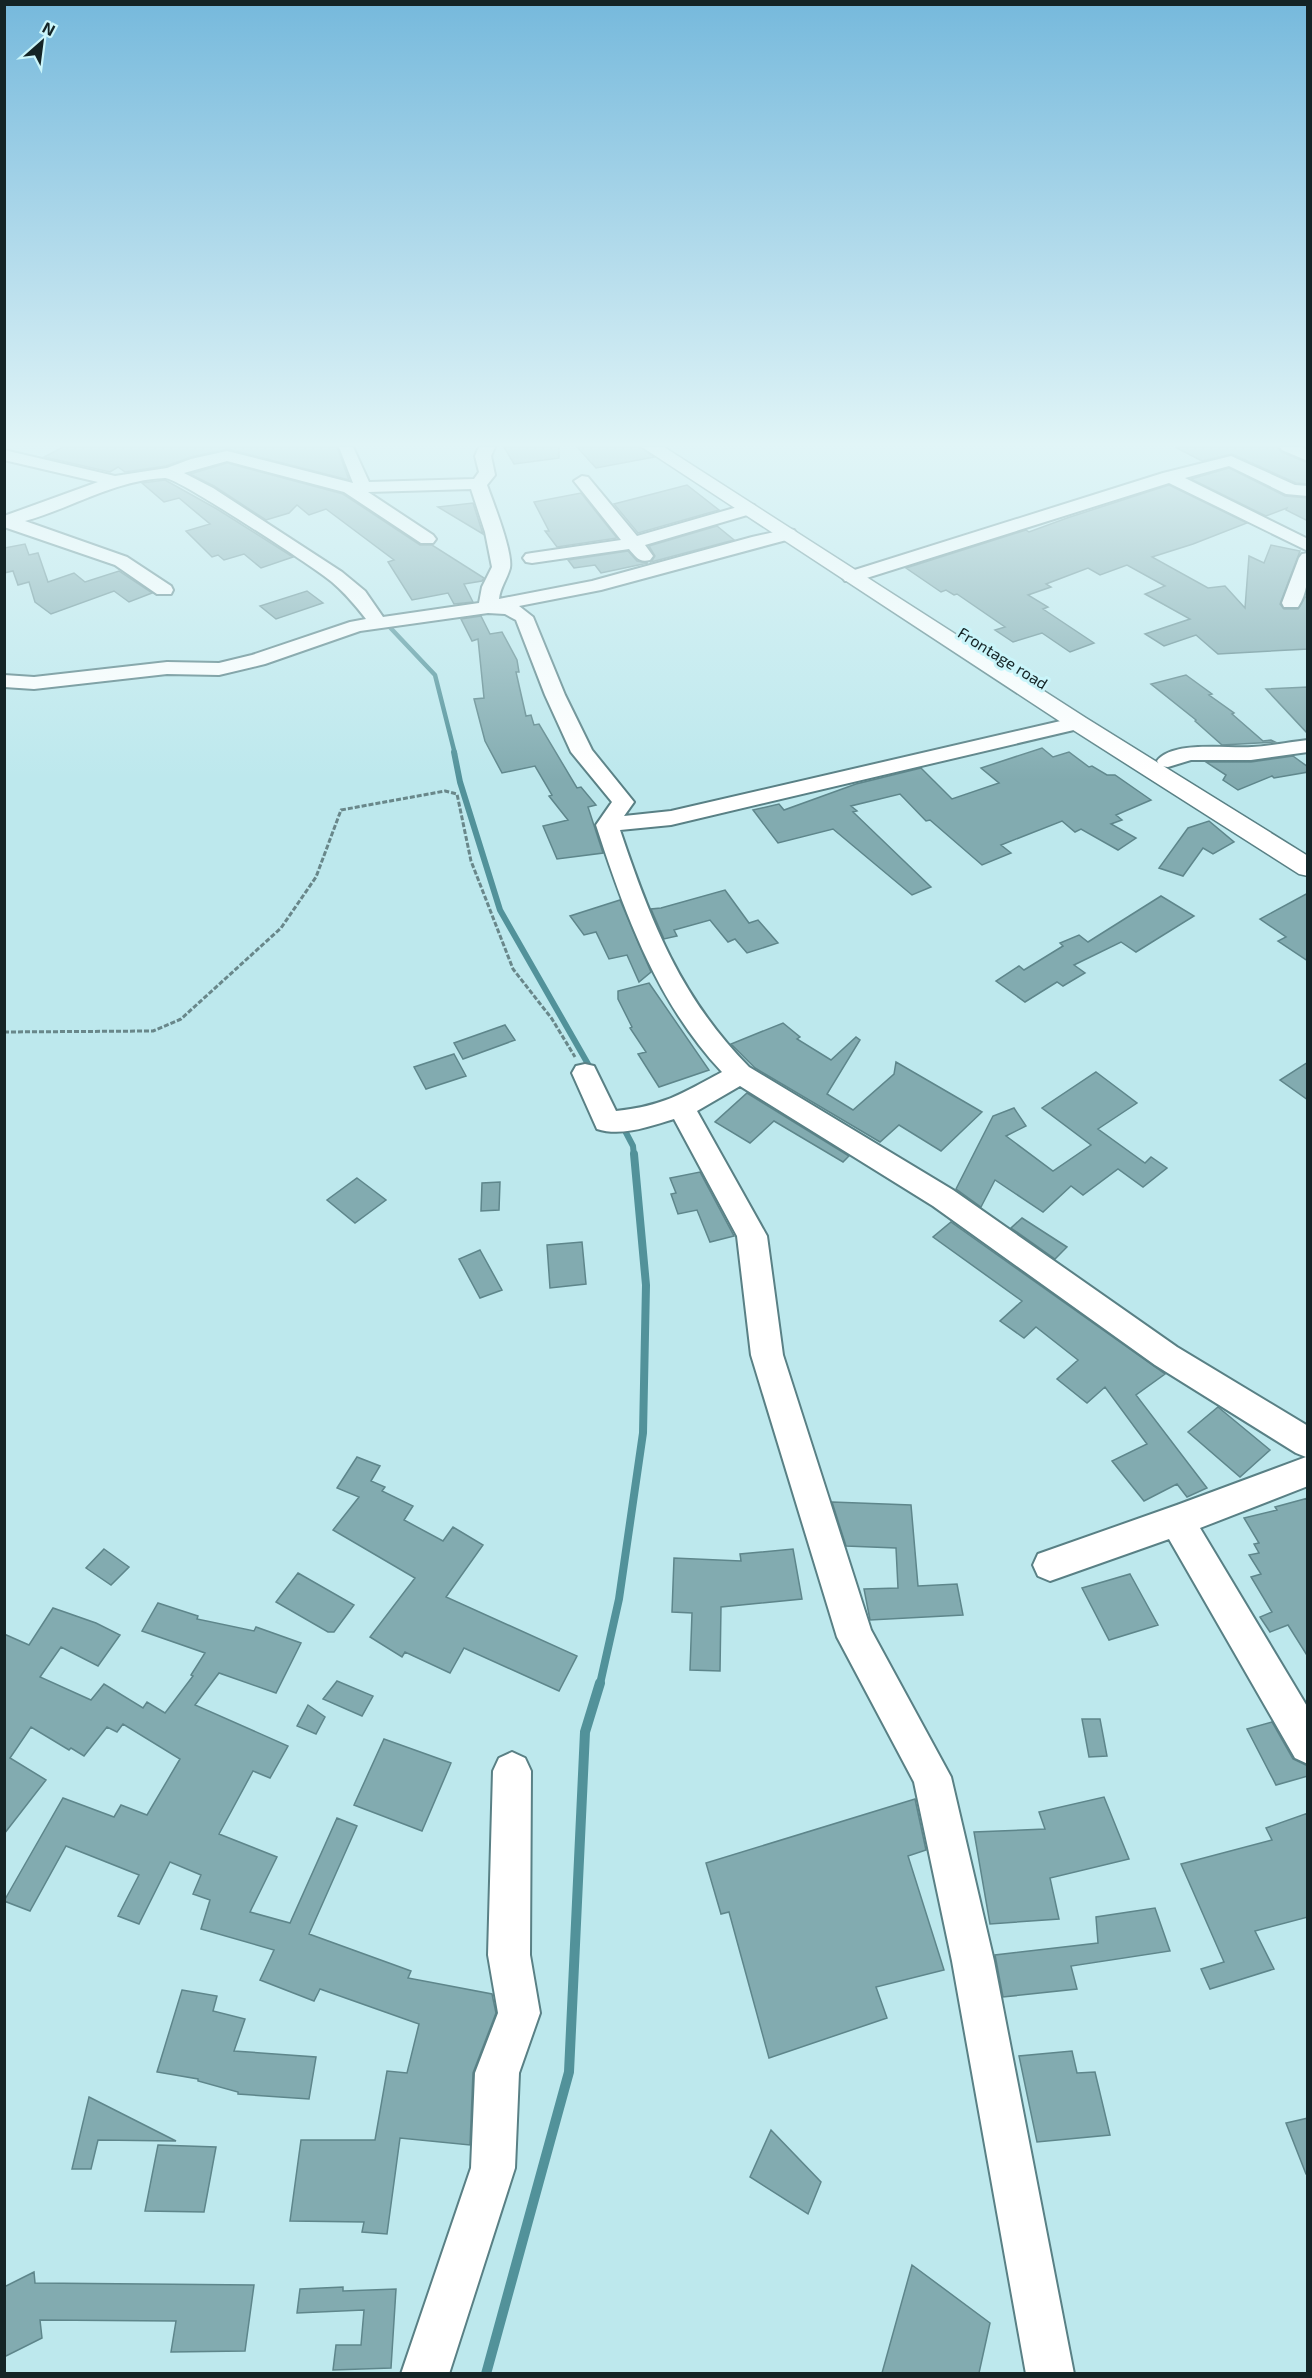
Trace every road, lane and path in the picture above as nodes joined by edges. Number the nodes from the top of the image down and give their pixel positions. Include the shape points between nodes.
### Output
1 (112, 558) edge
2 (308, 558) edge
3 (499, 558) edge
4 (646, 558) edge
5 (695, 558) edge
6 (829, 558) edge
7 (833, 558) edge
8 (912, 558) edge
9 (1308, 558) edge
10 (655, 569) junction
11 (858, 575) junction
12 (164, 590) dead end
13 (1291, 603) dead end
14 (488, 607) junction
15 (378, 623) junction
16 (4, 681) edge
17 (1078, 723) junction
18 (1308, 746) edge
19 (1168, 761) junction
20 (607, 825) junction
21 (1308, 849) edge
22 (1308, 868) edge
23 (4, 1032) edge
24 (585, 1073) joint
25 (740, 1074) junction
26 (681, 1107) junction
27 (1308, 1443) edge
28 (1308, 1471) edge
29 (1177, 1521) junction
30 (1050, 1565) dead end
31 (1308, 1745) edge
32 (512, 1771) dead end
33 (425, 2373) edge
34 (1050, 2373) edge

1 - 12 street
2 - 15 street via 358,595
3 - 14 street via 501,567 491,587
4 - 10 street
5 - 10 street
6 - 11 main road
7 - 11 main road, Frontage road
8 - 11 street
9 - 13 street
10 - 14 street via 594,586
11 - 17 main road
11 - 19 main road, Frontage road
14 - 15 street
14 - 20 street via 510,609 524,617 582,752 623,802
15 - 16 street via 219,669 167,668 34,683
17 - 20 street via 671,818
17 - 22 main road
18 - 19 street via 1251,754 1188,754
19 - 21 main road, Frontage road
20 - 25 street via 645,926 679,997 723,1059
23 - 24 path via 153,1031 181,1019 281,928 316,877 341,810 445,791 457,794 471,861 513,969 552,1019
24 - 26 street via 607,1122 645,1118
25 - 26 street
25 - 27 street via 943,1198 1166,1356
26 - 34 street via 752,1236 767,1355 855,1637 932,1777 973,1961
28 - 29 street
29 - 30 street
29 - 31 street
32 - 33 street via 509,1955 519,2013 497,2073 494,2168

